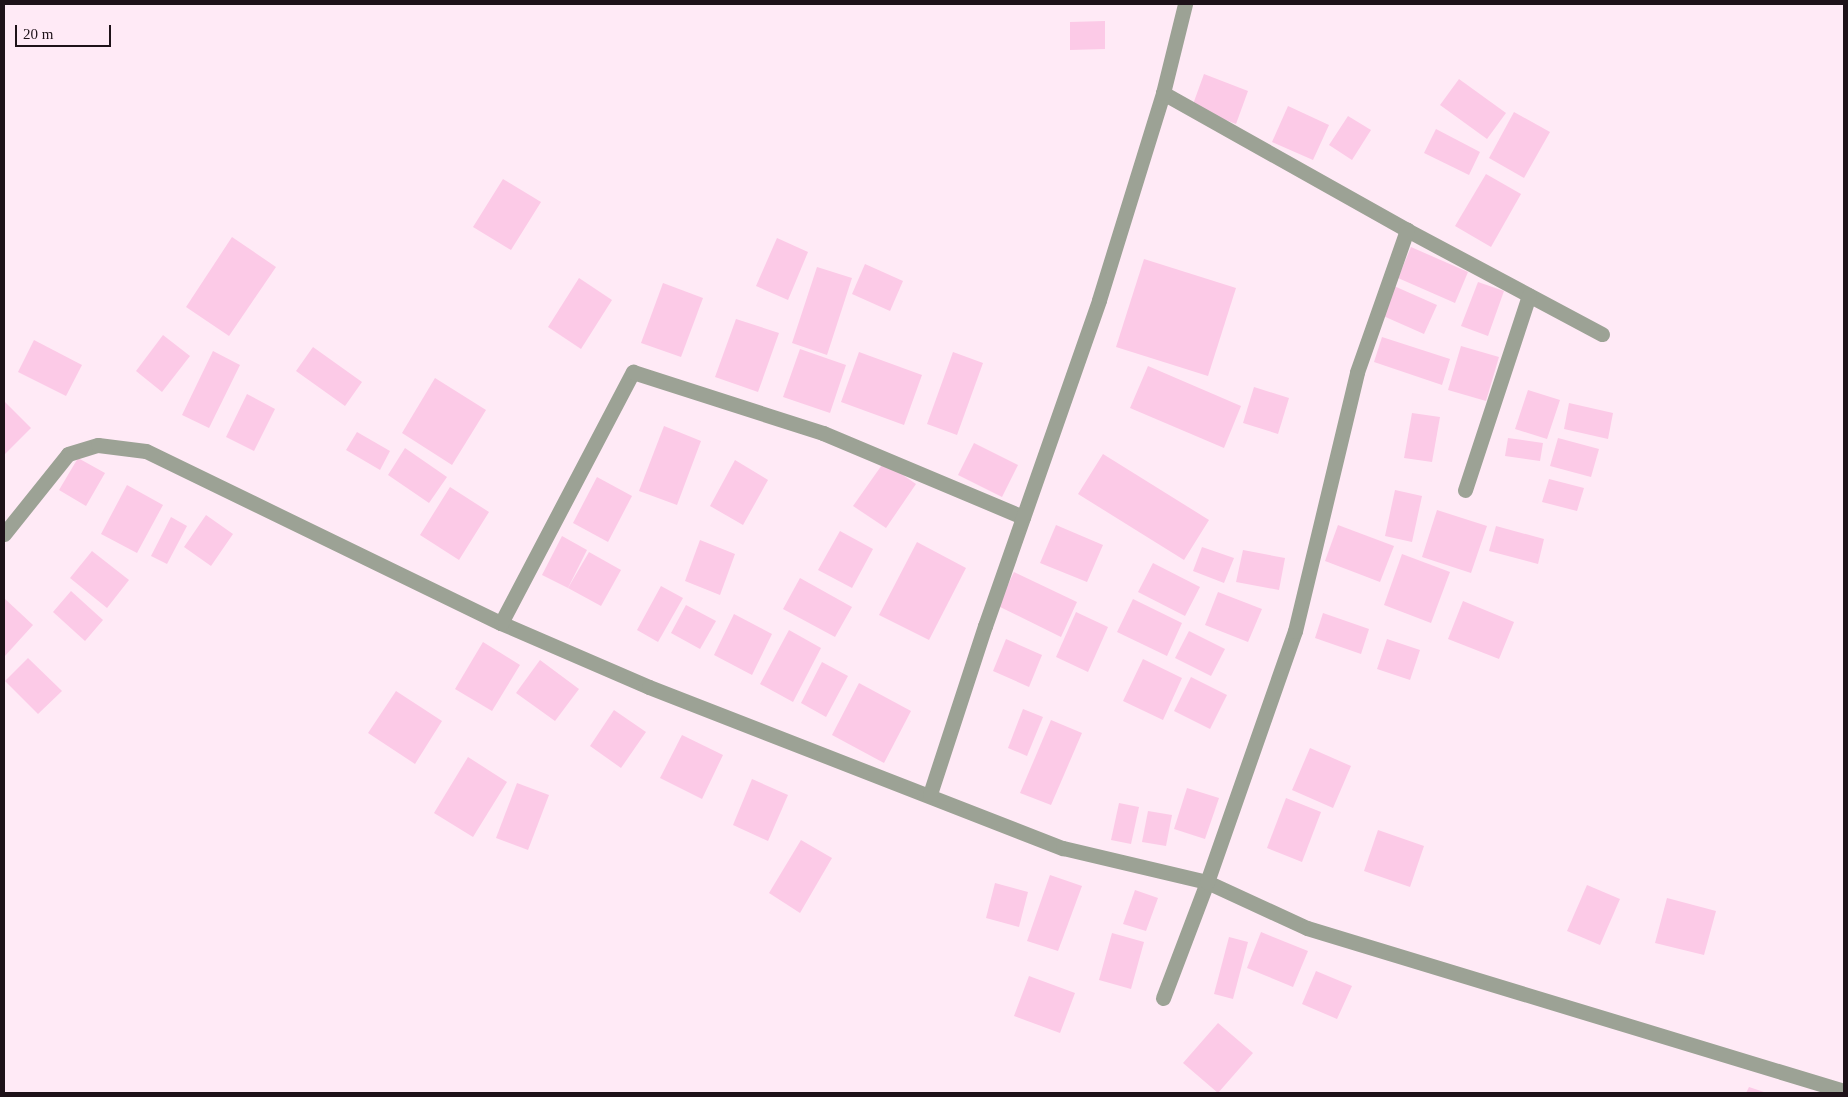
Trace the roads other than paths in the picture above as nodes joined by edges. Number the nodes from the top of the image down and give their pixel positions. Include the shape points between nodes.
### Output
1 (1185, 4) edge
2 (1163, 93) junction
3 (1406, 230) junction
4 (1529, 295) junction
5 (1602, 334) dead end
6 (1466, 490) dead end
7 (1023, 517) junction
8 (4, 534) edge
9 (500, 623) junction
10 (930, 794) junction
11 (1207, 882) junction
12 (1163, 998) dead end
13 (1844, 1091) edge

1 - 2 street
2 - 3 street
2 - 7 street via 1098,300
3 - 4 street
3 - 11 street via 1357,372 1295,631
4 - 5 street
4 - 6 street
7 - 9 street via 823,433 633,372
7 - 10 street
8 - 9 street via 68,454 98,446 131,448 176,464
9 - 10 street via 649,687
10 - 11 street via 1063,848
11 - 12 street
11 - 13 street via 1307,928

